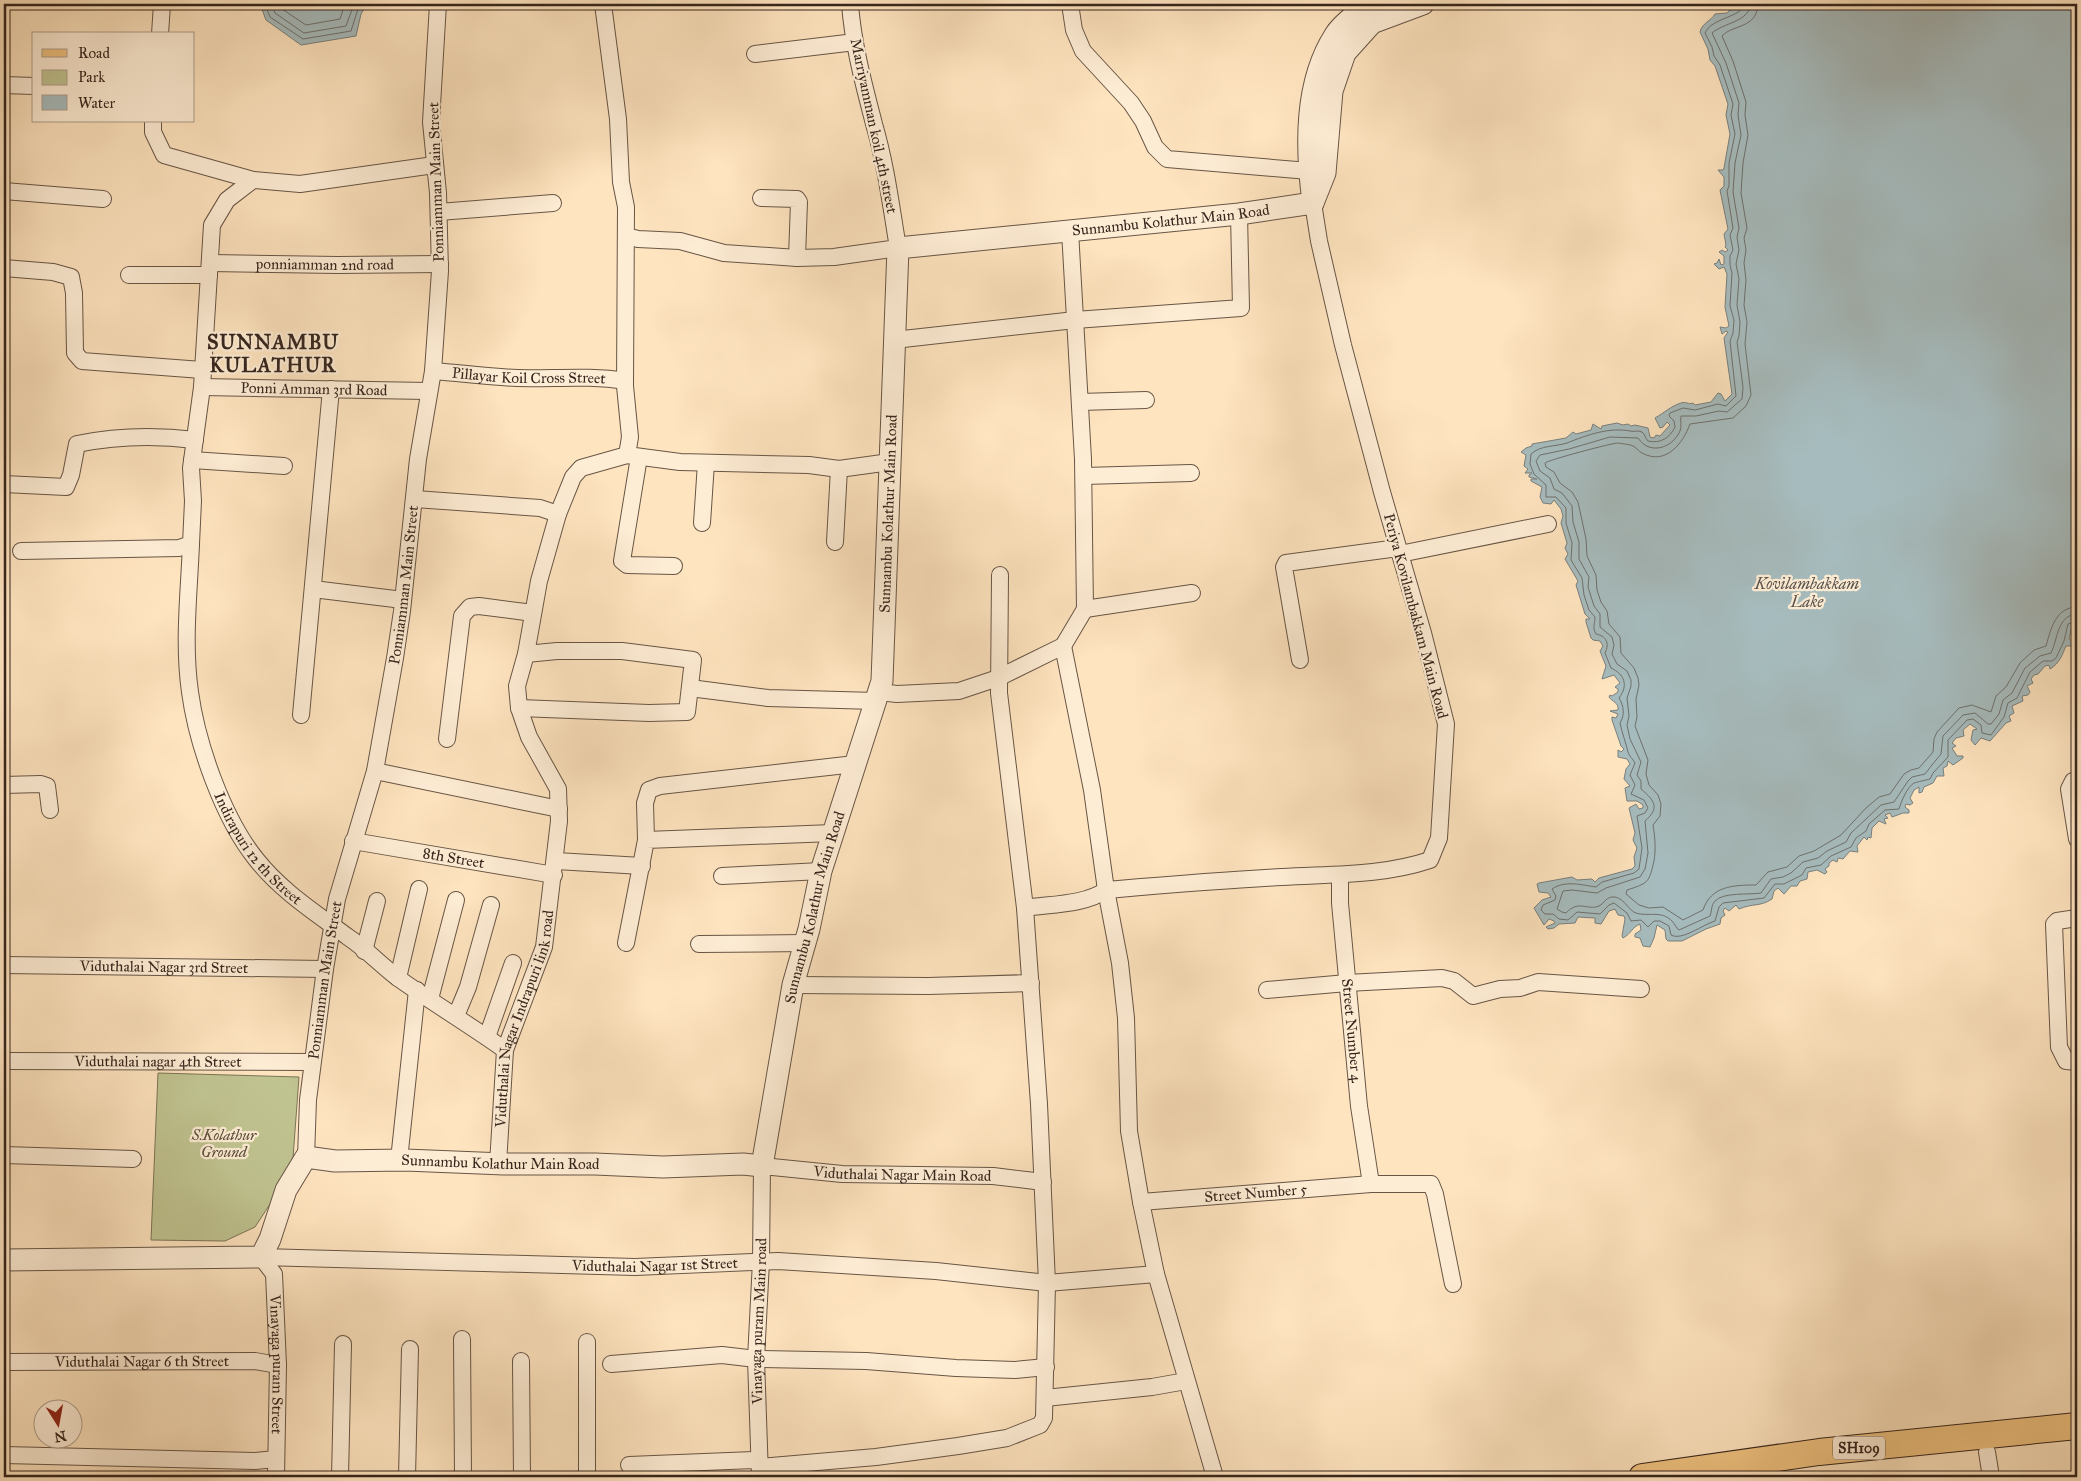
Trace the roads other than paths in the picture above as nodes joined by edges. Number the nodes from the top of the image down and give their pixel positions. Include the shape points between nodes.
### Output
1 (162, 4) edge
2 (438, 4) edge
3 (603, 4) edge
4 (850, 4) edge
5 (1070, 4) edge
6 (1368, 4) edge
7 (1423, 4) edge
8 (160, 32) edge
9 (855, 42) junction
10 (755, 54) dead end
11 (4, 85) edge
12 (32, 86) edge
13 (153, 122) edge
14 (434, 165) junction
15 (1309, 171) junction
16 (252, 180) junction
17 (4, 191) edge
18 (761, 198) dead end
19 (103, 199) dead end
20 (553, 203) dead end
21 (1313, 203) junction
22 (439, 212) junction
23 (1240, 214) junction
24 (1070, 231) junction
25 (626, 236) junction
26 (898, 248) junction
27 (797, 258) junction
28 (440, 264) junction
29 (4, 268) edge
30 (210, 269) junction
31 (130, 275) dead end
32 (1075, 320) junction
33 (894, 340) junction
34 (202, 370) junction
35 (433, 371) junction
36 (625, 381) junction
37 (202, 387) junction
38 (331, 389) junction
39 (428, 391) junction
40 (1146, 400) dead end
41 (1080, 402) junction
42 (194, 440) junction
43 (633, 456) junction
44 (192, 460) junction
45 (890, 462) junction
46 (706, 463) junction
47 (284, 466) dead end
48 (839, 470) junction
49 (1190, 473) dead end
50 (1084, 476) junction
51 (4, 484) edge
52 (415, 499) junction
53 (558, 514) junction
54 (702, 523) dead end
55 (1548, 524) dead end
56 (835, 542) dead end
57 (191, 544) junction
58 (21, 551) dead end
59 (1399, 551) junction
60 (674, 566) dead end
61 (1000, 575) dead end
62 (313, 589) junction
63 (1192, 593) dead end
64 (403, 600) junction
65 (1085, 608) junction
66 (533, 613) junction
67 (1063, 646) junction
68 (526, 654) junction
69 (1300, 660) dead end
70 (998, 678) junction
71 (690, 688) junction
72 (877, 696) junction
73 (519, 708) junction
74 (301, 715) dead end
75 (447, 738) dead end
76 (855, 764) junction
77 (375, 771) junction
78 (2077, 780) edge
79 (4, 786) edge
80 (559, 809) junction
81 (50, 810) dead end
82 (833, 833) junction
83 (2077, 839) edge
84 (646, 840) junction
85 (353, 841) junction
86 (642, 866) junction
87 (555, 868) junction
88 (821, 871) junction
89 (1340, 875) junction
90 (722, 876) dead end
91 (419, 890) dead end
92 (1106, 890) junction
93 (456, 900) dead end
94 (377, 901) dead end
95 (491, 905) dead end
96 (1025, 908) junction
97 (2077, 918) edge
98 (332, 926) junction
99 (626, 943) dead end
100 (805, 943) junction
101 (699, 944) dead end
102 (364, 951) junction
103 (513, 963) dead end
104 (4, 964) edge
105 (325, 969) junction
106 (398, 978) junction
107 (1031, 983) junction
108 (1348, 983) junction
109 (794, 985) junction
110 (1641, 989) dead end
111 (1267, 990) dead end
112 (424, 994) junction
113 (456, 1016) junction
114 (487, 1037) junction
115 (505, 1050) junction
116 (4, 1061) edge
117 (312, 1062) junction
118 (2077, 1062) edge
119 (4, 1155) edge
120 (306, 1157) junction
121 (132, 1159) dead end
122 (399, 1160) junction
123 (498, 1164) junction
124 (762, 1166) junction
125 (1043, 1182) junction
126 (1371, 1184) junction
127 (1141, 1202) junction
128 (262, 1257) junction
129 (4, 1260) edge
130 (761, 1261) junction
131 (1156, 1274) junction
132 (1047, 1284) junction
133 (1454, 1284) dead end
134 (462, 1339) dead end
135 (587, 1342) dead end
136 (343, 1344) dead end
137 (410, 1349) dead end
138 (756, 1359) junction
139 (521, 1361) dead end
140 (4, 1362) edge
141 (610, 1364) dead end
142 (278, 1366) junction
143 (1046, 1367) junction
144 (1186, 1381) junction
145 (1045, 1398) junction
146 (2077, 1426) edge
147 (2077, 1443) edge
148 (4, 1456) edge
149 (276, 1459) junction
150 (629, 1465) dead end
151 (1989, 1465) edge
152 (760, 1469) edge
153 (276, 1477) edge
154 (340, 1477) edge
155 (407, 1477) edge
156 (463, 1477) edge
157 (522, 1477) edge
158 (587, 1477) edge
159 (1215, 1477) edge
160 (1642, 1477) edge
161 (1770, 1477) edge

1 - 8 street
2 - 14 street, Ponniamman Main Street via 431,122
3 - 25 street via 618,119
4 - 9 street, Marriyamman koil 4th street
5 - 15 street via 1074,30 1084,50 1131,103 1155,147 1167,158
6 - 15 street via 1336,34 1320,65 1310,116
7 - 21 street via 1372,23 1345,53 1332,91 1326,173
9 - 10 street
9 - 26 street, Marriyamman koil 4th street via 892,201
11 - 12 street
13 - 16 street via 152,132 164,154
14 - 16 street via 300,184
14 - 22 street, Ponniamman Main Street
15 - 21 street
16 - 30 street, Indirapuri 12 th Street via 227,200 212,225
17 - 19 street
18 - 27 street via 797,199 799,202
20 - 22 street
21 - 23 street, Sunnambu Kolathur Main Road
21 - 59 street, Periya Kovilambakkam Main Road via 1343,345
22 - 28 street, Ponniamman Main Street
23 - 24 street, Sunnambu Kolathur Main Road
23 - 32 street via 1241,308
24 - 26 street, Sunnambu Kolathur Main Road
24 - 32 street
25 - 27 street via 680,241 724,253
25 - 36 street
26 - 27 street via 834,257
26 - 33 street, Sunnambu Kolathur Main Road
28 - 30 street, ponniamman 2nd road
28 - 35 street, Ponniamman Main Street
29 - 34 street via 54,272 71,277 75,353 82,361
30 - 31 street, ponniamman 2nd road
30 - 34 street, Indirapuri 12 th Street
32 - 33 street
32 - 41 street
33 - 45 street, Sunnambu Kolathur Main Road
34 - 37 street, Indirapuri 12 th Street
35 - 36 street, Pillayar Koil Cross Street via 519,378
35 - 39 street, Ponniamman Main Street
36 - 43 street
37 - 38 street, Ponni Amman 3rd Road
37 - 42 street, Indirapuri 12 th Street
38 - 39 street, Ponni Amman 3rd Road
38 - 62 street
39 - 52 street, Ponniamman Main Street
40 - 41 street
41 - 50 street
42 - 44 street, Indirapuri 12 th Street
42 - 51 street via 112,438 77,444 66,487
43 - 46 street
43 - 53 street, Viduthalai Nagar Indrapuri link road via 581,468 573,477
43 - 60 street via 622,561 627,565
44 - 47 street
44 - 57 street, Indirapuri 12 th Street
45 - 48 street
45 - 72 street, Sunnambu Kolathur Main Road via 882,682
46 - 48 street via 809,465
46 - 54 street
48 - 56 street
49 - 50 street
50 - 65 street
52 - 53 street via 540,508
52 - 64 street, Ponniamman Main Street
53 - 66 street, Viduthalai Nagar Indrapuri link road via 538,581
55 - 59 street
57 - 58 street via 179,548
57 - 98 street, Indirapuri 12 th Street via 187,642 190,690 198,734 210,768 227,813 255,859 283,887
59 - 69 street via 1286,563 1284,567
59 - 89 street, Periya Kovilambakkam Main Road via 1446,724 1439,838 1430,860 1404,868
61 - 70 street
62 - 64 street
62 - 74 street
63 - 65 street
64 - 77 street, Ponniamman Main Street
65 - 67 street
66 - 68 street, Viduthalai Nagar Indrapuri link road
66 - 75 street via 479,606 470,607 462,616
67 - 70 street
67 - 92 street via 1092,790
68 - 71 street via 622,651 693,660
68 - 73 street, Viduthalai Nagar Indrapuri link road via 517,686
70 - 72 street via 959,691
70 - 96 street
71 - 72 street via 768,698
71 - 73 street via 687,712 649,714
72 - 76 street, Sunnambu Kolathur Main Road
73 - 80 street, Viduthalai Nagar Indrapuri link road via 529,737 558,789
76 - 82 street, Sunnambu Kolathur Main Road
76 - 84 street via 660,786 649,790 645,803
77 - 80 street
77 - 85 street, Ponniamman Main Street
78 - 83 street via 2069,789
79 - 81 street via 47,786
80 - 87 street, Viduthalai Nagar Indrapuri link road
82 - 84 street
82 - 88 street, Sunnambu Kolathur Main Road
84 - 86 street
85 - 87 street, 8th Street
85 - 98 street, Ponniamman Main Street
86 - 87 street, 8th Street
86 - 99 street
87 - 115 street, Viduthalai Nagar Indrapuri link road via 544,947
88 - 90 street
88 - 100 street, Sunnambu Kolathur Main Road
89 - 92 street, Periya Kovilambakkam Main Road
89 - 108 street, Street Number 4
91 - 106 street
92 - 96 street, Periya Kovilambakkam Main Road via 1079,900
92 - 127 street via 1120,963 1126,1018 1130,1131
93 - 112 street
94 - 102 street
95 - 113 street via 468,987
96 - 107 street
97 - 118 street via 2054,924 2059,1047 2066,1061
98 - 102 street, Indirapuri 12 th Street
98 - 105 street, Ponniamman Main Street
100 - 101 street
100 - 109 street, Sunnambu Kolathur Main Road
102 - 106 street, Indirapuri 12 th Street
103 - 114 street
104 - 105 street, Viduthalai Nagar 3rd Street
105 - 117 street, Ponniamman Main Street
106 - 112 street, Indirapuri 12 th Street
107 - 109 street
107 - 125 street
108 - 110 street via 1442,978 1454,981 1473,996 1538,982
108 - 111 street
108 - 126 street, Street Number 4 via 1359,1106
109 - 124 street, Sunnambu Kolathur Main Road
112 - 113 street, Indirapuri 12 th Street
112 - 122 street
113 - 114 street, Indirapuri 12 th Street
114 - 115 street, Indirapuri 12 th Street
115 - 123 street, Viduthalai Nagar Indrapuri link road
116 - 117 street, Viduthalai nagar 4th Street
117 - 120 street, Ponniamman Main Street
119 - 121 street
120 - 122 street, Sunnambu Kolathur Main Road via 335,1161
120 - 128 street via 286,1190
122 - 123 street, Sunnambu Kolathur Main Road
123 - 124 street, Sunnambu Kolathur Main Road
124 - 125 street, Viduthalai Nagar Main Road via 842,1174 993,1176
124 - 130 street, Vinayaga puram Main road
125 - 132 street
126 - 127 street, Street Number 5
126 - 133 street, Street Number 5 via 1431,1184
127 - 131 street
128 - 129 street
128 - 130 street, Viduthalai Nagar 1st Street via 635,1267
128 - 142 street, Vinayaga puram Street via 274,1274
130 - 132 street, Viduthalai Nagar 1st Street via 936,1272
130 - 138 street, Vinayaga puram Main road
131 - 132 street, Viduthalai Nagar 1st Street
131 - 144 street
132 - 143 street
134 - 156 street
135 - 158 street
136 - 154 street
137 - 155 street
138 - 141 street via 722,1355
138 - 143 street via 866,1361 1005,1370
138 - 152 street, Vinayaga puram Main road
139 - 157 street
140 - 142 street, Viduthalai Nagar 6 th Street via 255,1361
142 - 149 street, Vinayaga puram Street
143 - 145 street
144 - 145 street
144 - 159 street
145 - 152 street via 1044,1418 1040,1425 1007,1438 876,1457
146 - 160 main road, SH109 via 1819,1452
147 - 151 main road, SH109
148 - 149 street
149 - 153 street, Vinayaga puram Street
150 - 152 street via 754,1460
151 - 161 main road, SH109 via 1828,1468

